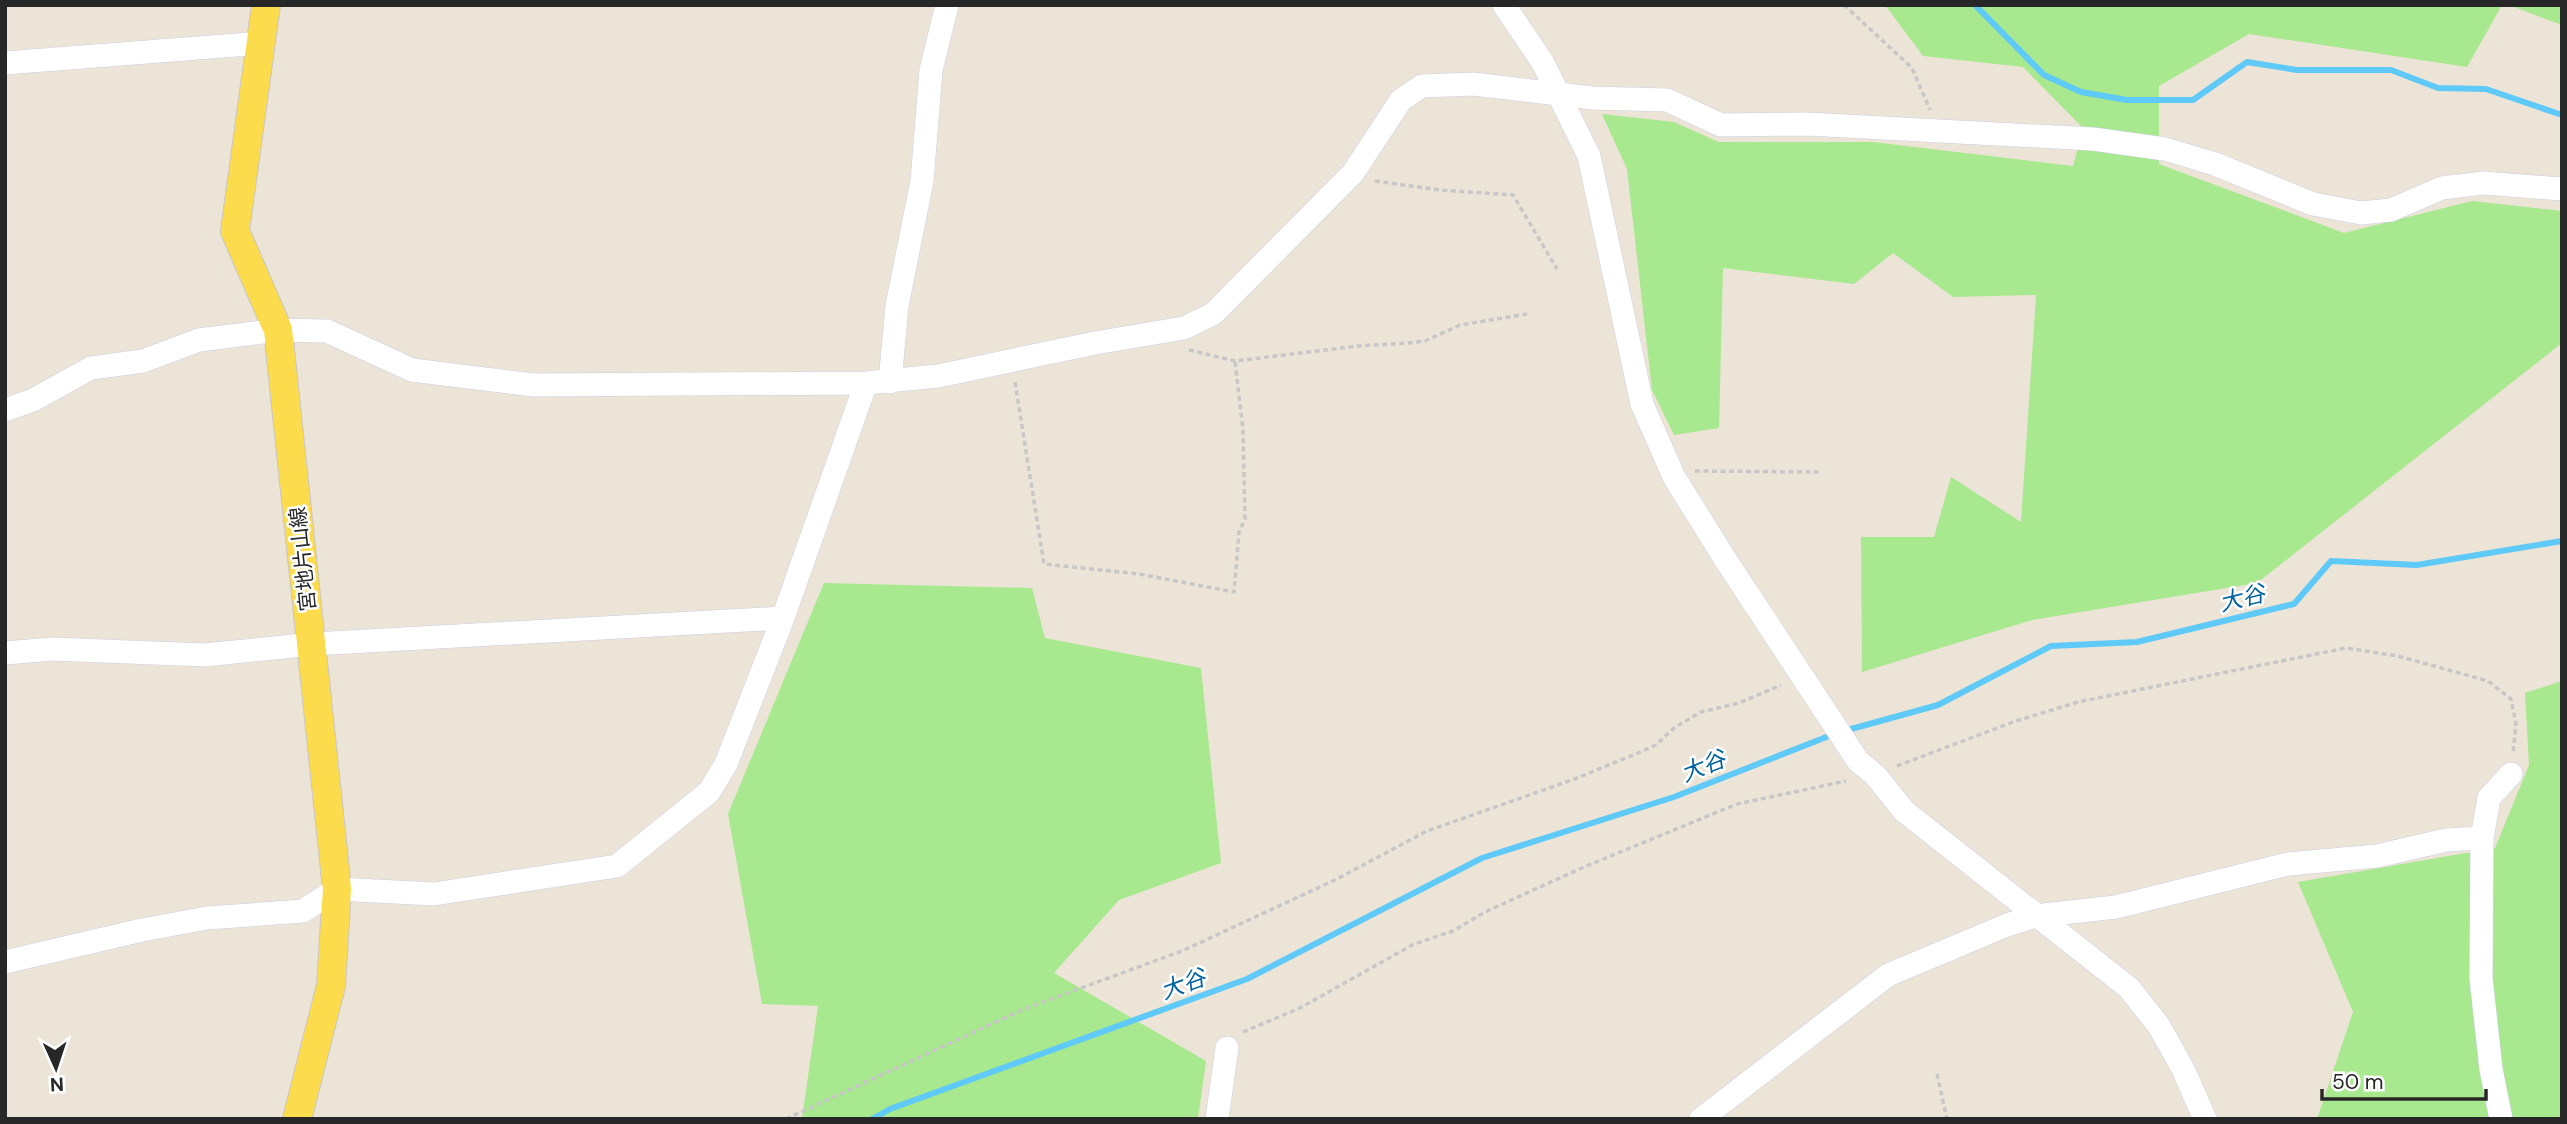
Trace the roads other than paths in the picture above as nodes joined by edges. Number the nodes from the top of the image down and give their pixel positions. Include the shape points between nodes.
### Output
1 (266, 5) edge
2 (947, 5) edge
3 (1504, 5) edge
4 (262, 43) junction
5 (5, 63) edge
6 (1558, 92) junction
7 (2562, 189) edge
8 (278, 330) junction
9 (890, 382) junction
10 (866, 383) junction
11 (5, 410) edge
12 (783, 618) junction
13 (313, 644) junction
14 (5, 653) edge
15 (2511, 774) dead end
16 (2482, 838) junction
17 (337, 889) junction
18 (2035, 916) junction
19 (5, 962) edge
20 (1227, 1048) dead end
21 (297, 1119) edge
22 (1217, 1119) edge
23 (1701, 1119) edge
24 (2205, 1119) edge
25 (2501, 1119) edge

1 - 4 main road, 宮地片山線
2 - 9 street via 931,70 922,181 897,306
3 - 6 street
4 - 5 street
4 - 8 main road, 宮地片山線 via 235,231
6 - 7 street via 1667,100 1721,125 1808,124 2093,139 2165,149 2313,204 2361,213 2391,210 2442,188 2483,183
6 - 9 street via 1472,84 1422,86 1401,100 1353,173 1213,314 1184,328
6 - 18 street via 1588,156 1642,404 1674,477 1858,761 1904,811
8 - 10 street via 327,331 412,370 534,384
8 - 11 street via 199,340 143,361 91,368
8 - 13 main road, 宮地片山線
9 - 10 street
10 - 12 street
12 - 13 street
12 - 17 street via 726,764 709,792 617,866 434,894
13 - 14 street via 205,655 52,649
13 - 17 main road, 宮地片山線
15 - 16 street via 2488,799
16 - 18 street via 2446,840 2376,856 2288,864 2116,908
16 - 25 street via 2481,978
17 - 19 street via 303,911 207,918
17 - 21 main road, 宮地片山線 via 331,986
18 - 23 street via 1888,975
18 - 24 street via 2129,988 2159,1026
20 - 22 street

